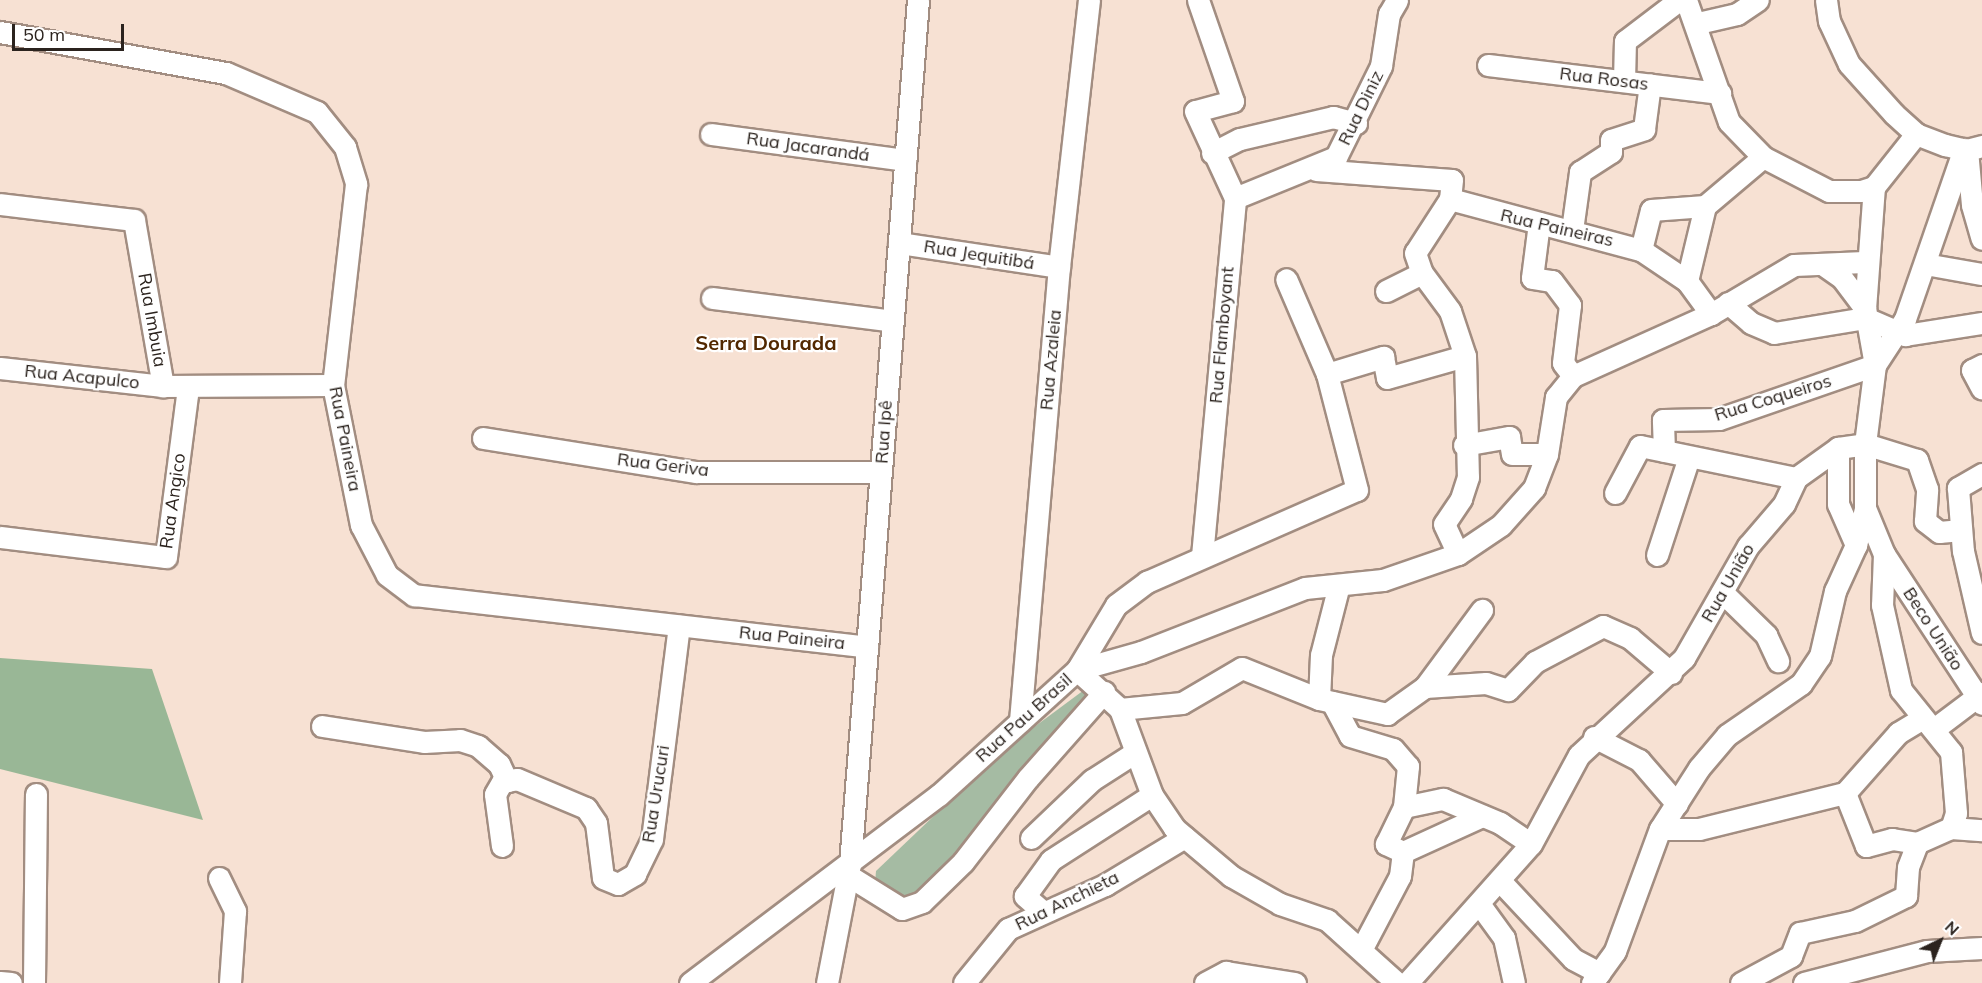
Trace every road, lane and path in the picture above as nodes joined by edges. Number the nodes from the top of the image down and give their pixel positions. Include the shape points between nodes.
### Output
1 (918, 0) edge
2 (1089, 0) edge
3 (1198, 0) edge
4 (1397, 0) edge
5 (1679, 0) edge
6 (1686, 0) edge
7 (1758, 0) edge
8 (1826, 0) edge
9 (1698, 23) junction
10 (0, 32) edge
11 (1488, 64) dead end
12 (1624, 81) junction
13 (1650, 84) junction
14 (1720, 93) junction
15 (1356, 123) junction
16 (711, 134) dead end
17 (1916, 134) junction
18 (1971, 148) edge
19 (1212, 153) junction
20 (1763, 157) junction
21 (905, 160) junction
22 (1316, 170) junction
23 (1874, 187) junction
24 (1235, 198) junction
25 (1450, 199) junction
26 (0, 204) edge
27 (1705, 206) junction
28 (1539, 223) junction
29 (1572, 230) junction
30 (1982, 239) edge
31 (899, 243) junction
32 (1641, 250) junction
33 (1864, 262) junction
34 (1822, 264) junction
35 (1925, 264) junction
36 (1059, 267) junction
37 (1981, 268) edge
38 (1422, 273) junction
39 (1286, 279) dead end
40 (1687, 281) junction
41 (1386, 291) dead end
42 (712, 298) dead end
43 (1720, 308) junction
44 (1865, 313) junction
45 (893, 321) junction
46 (1982, 323) edge
47 (1896, 334) junction
48 (1465, 356) junction
49 (1875, 365) junction
50 (1982, 365) edge
51 (0, 368) edge
52 (1327, 374) junction
53 (1573, 376) junction
54 (333, 385) junction
55 (163, 386) junction
56 (188, 388) junction
57 (1982, 389) edge
58 (483, 438) dead end
59 (1865, 444) junction
60 (1464, 445) junction
61 (1838, 448) junction
62 (1664, 451) junction
63 (1547, 454) junction
64 (1689, 457) junction
65 (881, 472) junction
66 (1982, 474) edge
67 (1796, 478) junction
68 (1615, 493) dead end
69 (1864, 508) junction
70 (0, 537) edge
71 (1969, 542) edge
72 (1856, 545) junction
73 (1458, 554) junction
74 (1884, 554) junction
75 (1657, 555) dead end
76 (1202, 556) junction
77 (1339, 585) junction
78 (1722, 592) junction
79 (1482, 610) dead end
80 (679, 626) junction
81 (1982, 633) edge
82 (867, 647) junction
83 (1778, 661) dead end
84 (1077, 670) junction
85 (1671, 673) junction
86 (1425, 687) junction
87 (1104, 692) junction
88 (1981, 699) edge
89 (1325, 700) junction
90 (1120, 709) junction
91 (1020, 721) junction
92 (1928, 724) junction
93 (322, 726) dead end
94 (1594, 737) junction
95 (1134, 753) junction
96 (507, 781) junction
97 (36, 794) dead end
98 (1845, 794) junction
99 (1152, 795) junction
100 (1677, 804) junction
101 (1404, 807) junction
102 (1482, 816) junction
103 (1951, 828) junction
104 (1660, 829) junction
105 (1982, 830) edge
106 (1185, 837) junction
107 (1031, 838) dead end
108 (1917, 843) junction
109 (1531, 844) junction
110 (502, 846) dead end
111 (1403, 852) junction
112 (850, 870) junction
113 (219, 878) dead end
114 (1501, 882) junction
115 (1480, 905) junction
116 (1042, 911) junction
117 (1362, 948) junction
118 (1982, 948) edge
119 (1791, 956) junction
120 (1595, 978) edge
121 (0, 982) edge
122 (11, 983) edge
123 (34, 983) edge
124 (230, 983) edge
125 (690, 983) edge
126 (828, 983) edge
127 (964, 983) edge
128 (1205, 983) edge
129 (1295, 983) edge
130 (1397, 983) edge
131 (1407, 983) edge
132 (1514, 983) edge
133 (1741, 983) edge
134 (1798, 983) edge
135 (1804, 983) edge

1 - 21 street, Rua Ipê
2 - 36 street, Rua Azaleia
3 - 19 street via 1233,101 1195,111
4 - 15 street, Rua Diniz via 1389,14 1382,66
5 - 12 street via 1625,41
6 - 9 street
7 - 9 street via 1737,14
8 - 17 street via 1829,21 1849,64
9 - 14 street
10 - 54 street, Rua Paineira via 226,73 317,112 345,147 356,184
11 - 12 street, Rua Rosas
12 - 13 street, Rua Rosas
13 - 14 street, Rua Rosas
13 - 29 street via 1644,129 1611,140 1611,152 1580,172
14 - 20 street via 1729,122
15 - 19 street via 1333,117 1240,139
15 - 22 street, Rua Diniz via 1336,157
16 - 21 street, Rua Jacarandá
17 - 18 street
17 - 23 street
18 - 30 street via 1972,205
18 - 35 street
19 - 24 street
20 - 23 street via 1829,191
20 - 27 street
21 - 31 street, Rua Ipê
22 - 24 street
22 - 25 street via 1452,180
23 - 33 street
24 - 76 street, Rua Flamboyant
25 - 28 street, Rua Paineiras
25 - 38 street via 1415,253
26 - 55 street, Rua Imbuia via 134,220
27 - 32 street via 1651,210
27 - 40 street
28 - 29 street, Rua Paineiras
28 - 53 street via 1532,278 1552,281 1570,305 1563,363
29 - 32 street, Rua Paineiras
31 - 36 street, Rua Jequitibá
31 - 45 street, Rua Ipê
32 - 40 street, Rua Paineiras
33 - 34 street
33 - 44 street
34 - 43 street via 1794,265
34 - 44 street via 1842,278
35 - 37 street
35 - 47 street
36 - 91 street, Rua Azaleia
38 - 41 street
38 - 48 street via 1450,311
39 - 52 street
40 - 43 street, Rua Paineiras
42 - 45 street
43 - 44 street, Rua Paineiras via 1774,333
43 - 53 street
44 - 47 street
44 - 49 street
45 - 65 street, Rua Ipê
46 - 47 street
47 - 49 street
48 - 52 street via 1387,378 1383,357
48 - 60 street
49 - 59 street
49 - 62 street, Rua Coqueiros via 1719,419 1664,420
50 - 57 street via 1972,370
51 - 55 street, Rua Acapulco
52 - 76 street, Rua Pau Brasil via 1357,490
53 - 63 street via 1554,405
54 - 56 street, Rua Imbuia
54 - 80 street, Rua Paineira via 361,525 387,575 414,595
55 - 56 street, Rua Imbuia
56 - 70 street, Rua Angico via 166,557
58 - 65 street, Rua Geriva via 696,472
59 - 61 street, Rua União
59 - 69 street
59 - 71 street via 1917,460 1927,489 1925,521 1939,532
60 - 63 street via 1509,437 1512,454
60 - 73 street via 1468,477 1443,524
61 - 67 street, Rua União
61 - 72 street via 1838,504
62 - 64 street
62 - 68 street via 1640,446
63 - 73 street via 1534,488 1501,525
64 - 67 street
64 - 75 street
65 - 82 street, Rua Ipê
66 - 71 street via 1958,488
67 - 78 street, Rua União
69 - 72 street
69 - 74 street, Beco União
71 - 81 street
72 - 100 street via 1835,591 1820,656 1802,684 1727,735
73 - 77 street via 1383,580
74 - 88 street, Beco União
74 - 92 street via 1882,604 1901,690
76 - 84 street, Rua Pau Brasil via 1147,582 1116,605
77 - 84 street via 1305,588 1141,652
77 - 89 street via 1321,656
78 - 83 street via 1766,635
78 - 85 street, Rua União
79 - 86 street
80 - 82 street, Rua Paineira
80 - 96 street, Rua Urucuri via 652,839 635,874 618,884 603,878 596,823 586,808 564,795
82 - 112 street, Rua Ipê
84 - 87 street
84 - 91 street, Rua Pau Brasil
85 - 86 street via 1630,638 1603,626 1535,662 1508,690 1486,682
85 - 94 street, Rua União
86 - 89 street via 1387,714
87 - 90 street
87 - 112 street via 1028,778 963,862 922,902 902,909
88 - 92 street
89 - 90 street via 1242,668 1182,703
89 - 101 street via 1350,736 1393,749 1408,766
90 - 95 street
91 - 112 street, Rua Pau Brasil
92 - 98 street via 1898,733
92 - 103 street via 1951,752 1956,813
93 - 96 street via 424,742 460,740 492,758
94 - 100 street via 1639,760
94 - 109 street, Rua União via 1579,755
95 - 99 street
95 - 107 street via 1092,780
96 - 110 street via 495,794
97 - 123 street
98 - 104 street via 1699,829
98 - 108 street via 1866,846 1892,839
99 - 106 street
99 - 116 street via 1051,860 1025,896
100 - 104 street
101 - 102 street via 1443,800
101 - 111 street via 1386,844
102 - 109 street
102 - 111 street
103 - 105 street
103 - 108 street
104 - 120 street via 1615,951
106 - 116 street, Rua Anchieta via 1105,885
106 - 117 street via 1231,876 1280,904 1327,920
108 - 119 street via 1908,867 1906,896 1855,921 1800,933
109 - 114 street, Rua União
111 - 117 street via 1400,876
112 - 125 street, Rua Pau Brasil
112 - 126 street, Rua Ipê
113 - 124 street via 235,911
114 - 115 street, Rua União
114 - 120 street
115 - 131 street, Rua União
115 - 132 street via 1504,938
116 - 127 street, Rua Anchieta via 1008,929
117 - 130 street
118 - 135 street via 1928,951
119 - 133 street
119 - 134 street
121 - 122 street
128 - 129 street via 1226,972

